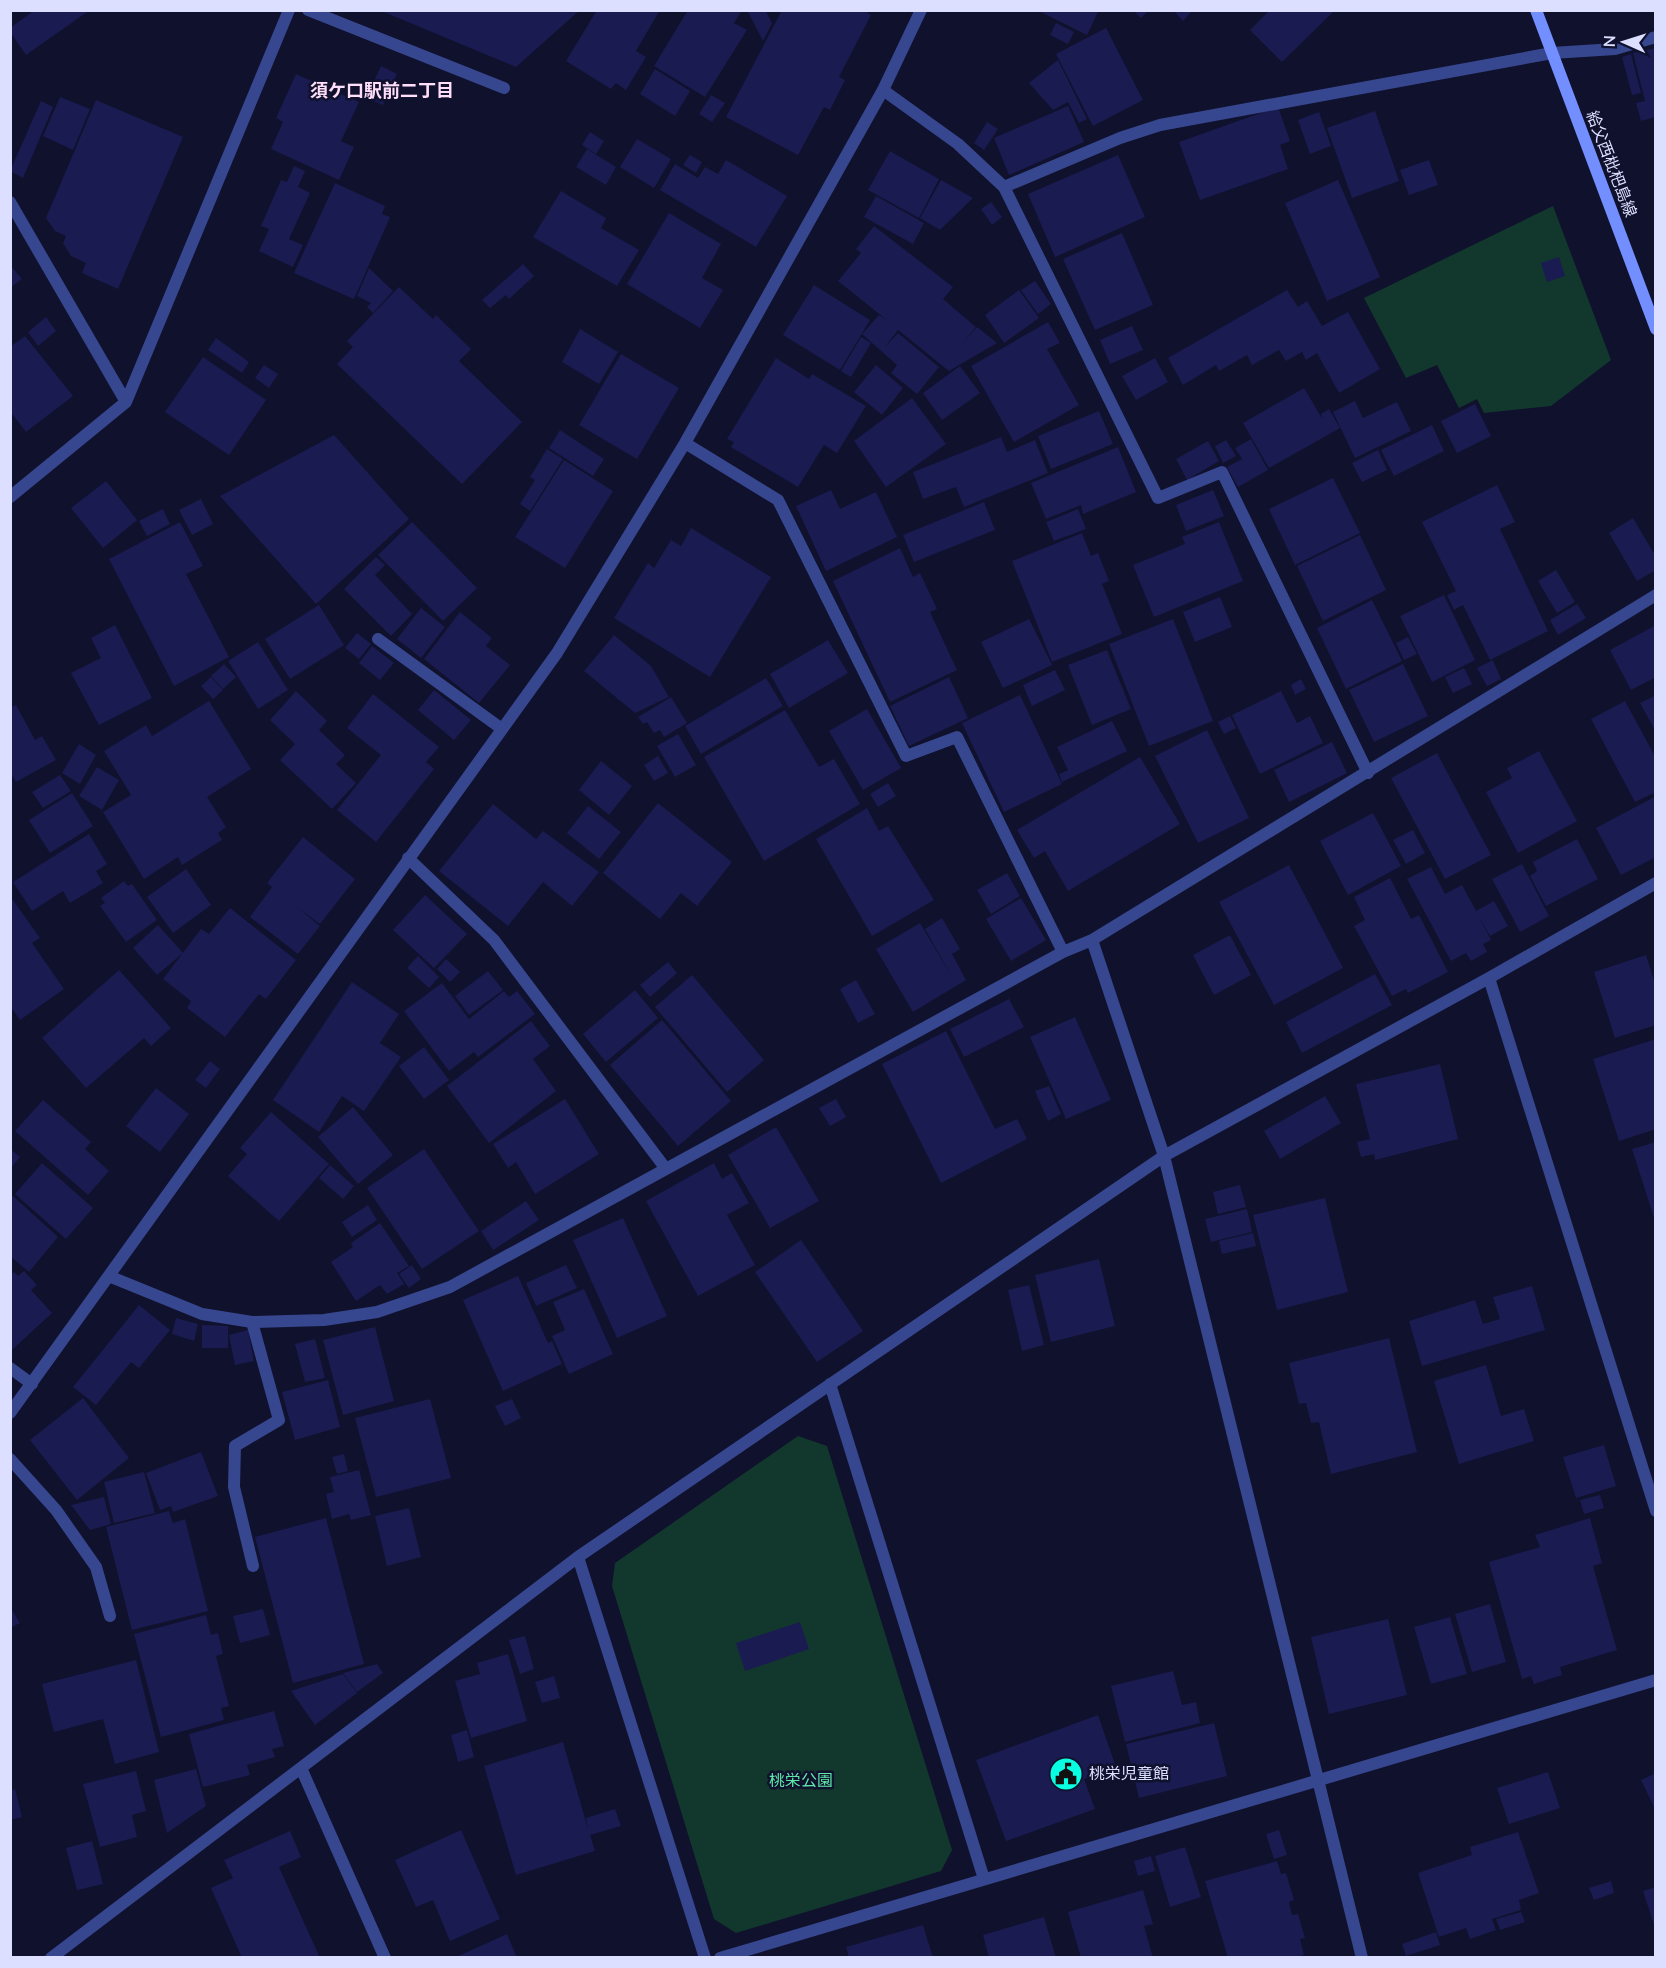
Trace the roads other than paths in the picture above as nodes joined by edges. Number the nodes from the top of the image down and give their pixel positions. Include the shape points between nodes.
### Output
1 (289, 10) edge
2 (308, 10) edge
3 (921, 10) edge
4 (1536, 10) edge
5 (1656, 37) edge
6 (1552, 53) junction
7 (504, 88) dead end
8 (883, 90) junction
9 (1004, 187) junction
10 (10, 202) edge
11 (1656, 328) edge
12 (126, 402) junction
13 (685, 443) junction
14 (10, 497) edge
15 (1656, 596) edge
16 (378, 639) dead end
17 (502, 729) junction
18 (1368, 772) junction
19 (408, 858) junction
20 (1656, 883) edge
21 (1092, 940) junction
22 (1063, 952) junction
23 (1489, 978) junction
24 (1164, 1156) junction
25 (666, 1169) junction
26 (111, 1277) junction
27 (252, 1322) junction
28 (10, 1368) edge
29 (32, 1384) junction
30 (831, 1384) junction
31 (10, 1413) edge
32 (10, 1459) edge
33 (1656, 1511) edge
34 (578, 1557) junction
35 (253, 1566) dead end
36 (110, 1616) dead end
37 (1656, 1680) edge
38 (301, 1768) junction
39 (1320, 1780) junction
40 (984, 1879) junction
41 (51, 1958) edge
42 (385, 1958) edge
43 (705, 1958) edge
44 (720, 1958) edge
45 (1362, 1958) edge

1 - 12 street
2 - 7 street
3 - 8 street
4 - 6 main road, 給父西枇杷島線
5 - 6 street via 1615,49
6 - 9 street via 1160,125
6 - 11 main road, 給父西枇杷島線
8 - 9 street via 958,144
8 - 13 street
9 - 18 street via 1158,498 1222,472
10 - 12 street
12 - 14 street
13 - 17 street via 557,653
13 - 22 street via 778,500 906,756 957,737
15 - 18 street
16 - 17 street
17 - 19 street
18 - 21 street
19 - 25 street via 494,940
19 - 26 street
20 - 23 street
21 - 22 street
21 - 24 street
22 - 25 street
23 - 24 street
23 - 33 street
24 - 30 street
24 - 39 street
25 - 27 street via 450,1287 377,1312 324,1320
26 - 27 street via 202,1314
26 - 29 street
27 - 35 street via 279,1420 235,1446 234,1487
28 - 29 street
29 - 31 street
30 - 34 street
30 - 40 street
32 - 36 street via 56,1510 96,1566
34 - 38 street
34 - 43 street
37 - 39 street
38 - 41 street
38 - 42 street
39 - 40 street
39 - 45 street
40 - 44 street

